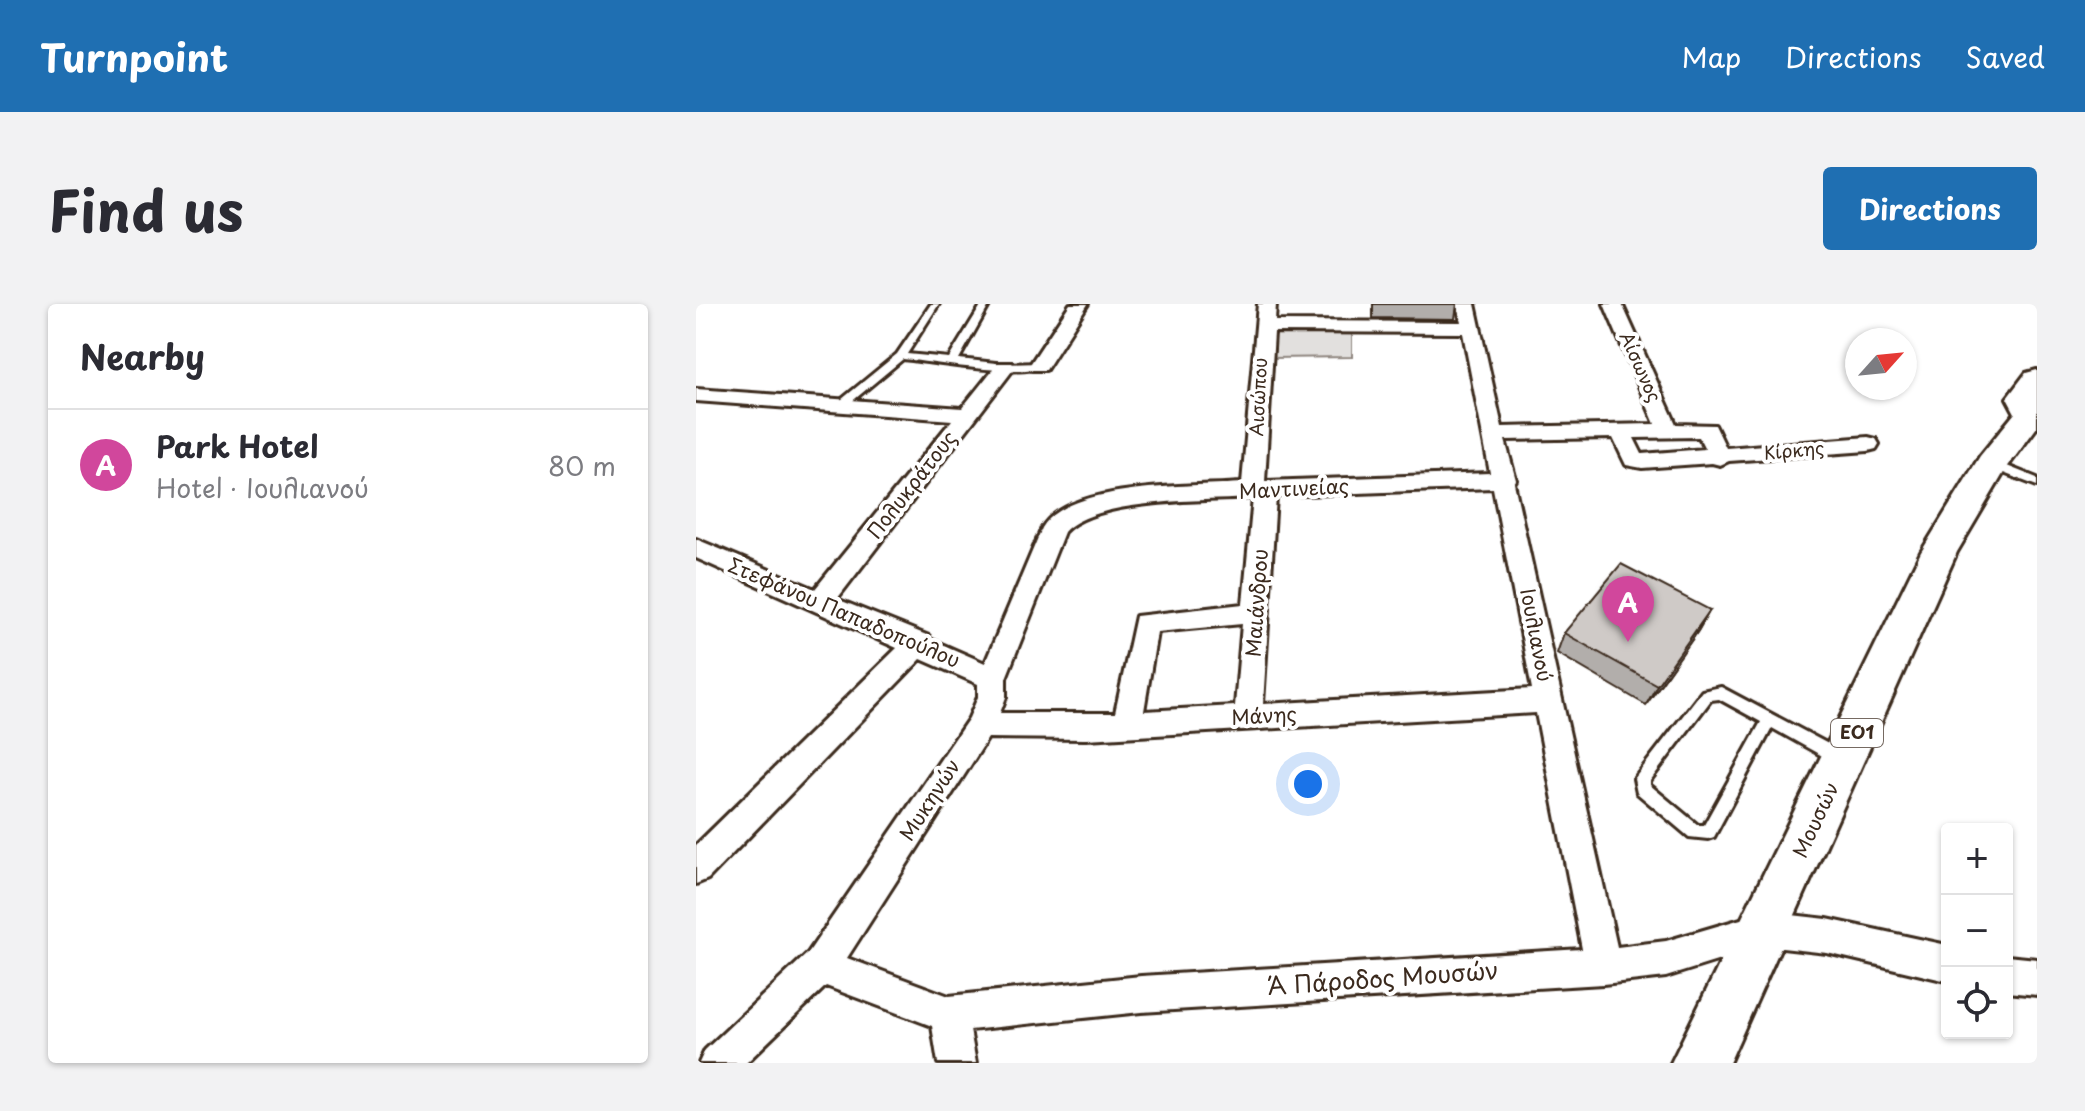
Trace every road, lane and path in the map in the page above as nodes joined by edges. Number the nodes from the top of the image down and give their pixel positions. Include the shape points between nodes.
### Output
1 (935, 304) edge
2 (986, 304) edge
3 (1079, 304) edge
4 (1267, 304) edge
5 (1466, 304) edge
6 (1613, 304) edge
7 (1263, 326) junction
8 (1472, 328) junction
9 (901, 356) junction
10 (952, 362) junction
11 (1039, 366) joint
12 (1005, 367) junction
13 (696, 395) edge
14 (2035, 402) edge
15 (840, 406) junction
16 (968, 415) junction
17 (1668, 430) junction
18 (1620, 431) junction
19 (1494, 434) junction
20 (1868, 444) dead end
21 (1720, 458) junction
22 (1992, 464) junction
23 (1505, 480) junction
24 (2037, 482) edge
25 (1259, 490) junction
26 (1084, 506) joint
27 (696, 548) edge
28 (819, 603) junction
29 (1257, 613) junction
30 (919, 643) junction
31 (992, 678) junction
32 (1549, 700) junction
33 (1248, 717) junction
34 (1770, 719) junction
35 (1128, 723) junction
36 (980, 725) junction
37 (1844, 760) junction
38 (696, 868) edge
39 (1765, 929) junction
40 (1941, 962) edge
41 (821, 966) junction
42 (1603, 966) junction
43 (2013, 975) edge
44 (2037, 977) edge
45 (949, 1014) junction
46 (718, 1063) edge
47 (957, 1063) edge
48 (1700, 1063) edge

1 - 9 lane
2 - 10 lane
3 - 11 street
4 - 7 street, Αισώπου
5 - 8 street, Ιουλιανού
6 - 17 street, Αίσωνος
7 - 8 street
7 - 25 street, Αισώπου
8 - 19 street, Ιουλιανού
9 - 10 lane
9 - 15 lane
10 - 12 lane
11 - 12 lane
12 - 16 street, Πολυκράτους
13 - 15 street
14 - 22 main road, Μουσών / ΕΟ1
15 - 16 street
16 - 28 street, Πολυκράτους
17 - 18 street
17 - 21 street via 1707,430
18 - 19 street
18 - 21 street, Κίρκης via 1634,460
19 - 23 street, Ιουλιανού
20 - 21 street, Κίρκης
22 - 24 lane
22 - 37 main road, Μουσών / ΕΟ1 via 1939,552
23 - 25 street, Μαντινείας
23 - 32 street, Ιουλιανού
25 - 26 street, Μαντινείας
25 - 29 street, Μαιάνδρου
26 - 31 street, Μυκηνών via 1054,528
27 - 28 street, Στεφάνου Παπαδοπούλου
28 - 30 street, Στεφάνου Παπαδοπούλου
29 - 33 street, Μαιάνδρου
29 - 35 street via 1145,623
30 - 31 street, Στεφάνου Παπαδοπούλου
30 - 38 street
31 - 36 street, Μυκηνών via 992,697
32 - 33 street, Μάνης
32 - 42 street, Ιουλιανού
33 - 35 street, Μάνης
34 - 34 lane via 1721,693 1707,695 1642,779 1642,788 1695,832 1708,832
34 - 37 lane
35 - 36 street, Μάνης
36 - 41 street, Μυκηνών
37 - 39 main road, Μουσών / ΕΟ1
39 - 40 street, Α΄ Πάροδος Μουσών via 1827,936
39 - 42 street, Α΄ Πάροδος Μουσών via 1666,959
39 - 48 main road, Μουσών / ΕΟ1
41 - 45 street, Α΄ Πάροδος Μουσών
41 - 46 street, Μυκηνών
42 - 45 street, Α΄ Πάροδος Μουσών via 1141,994
43 - 44 street
45 - 47 street

